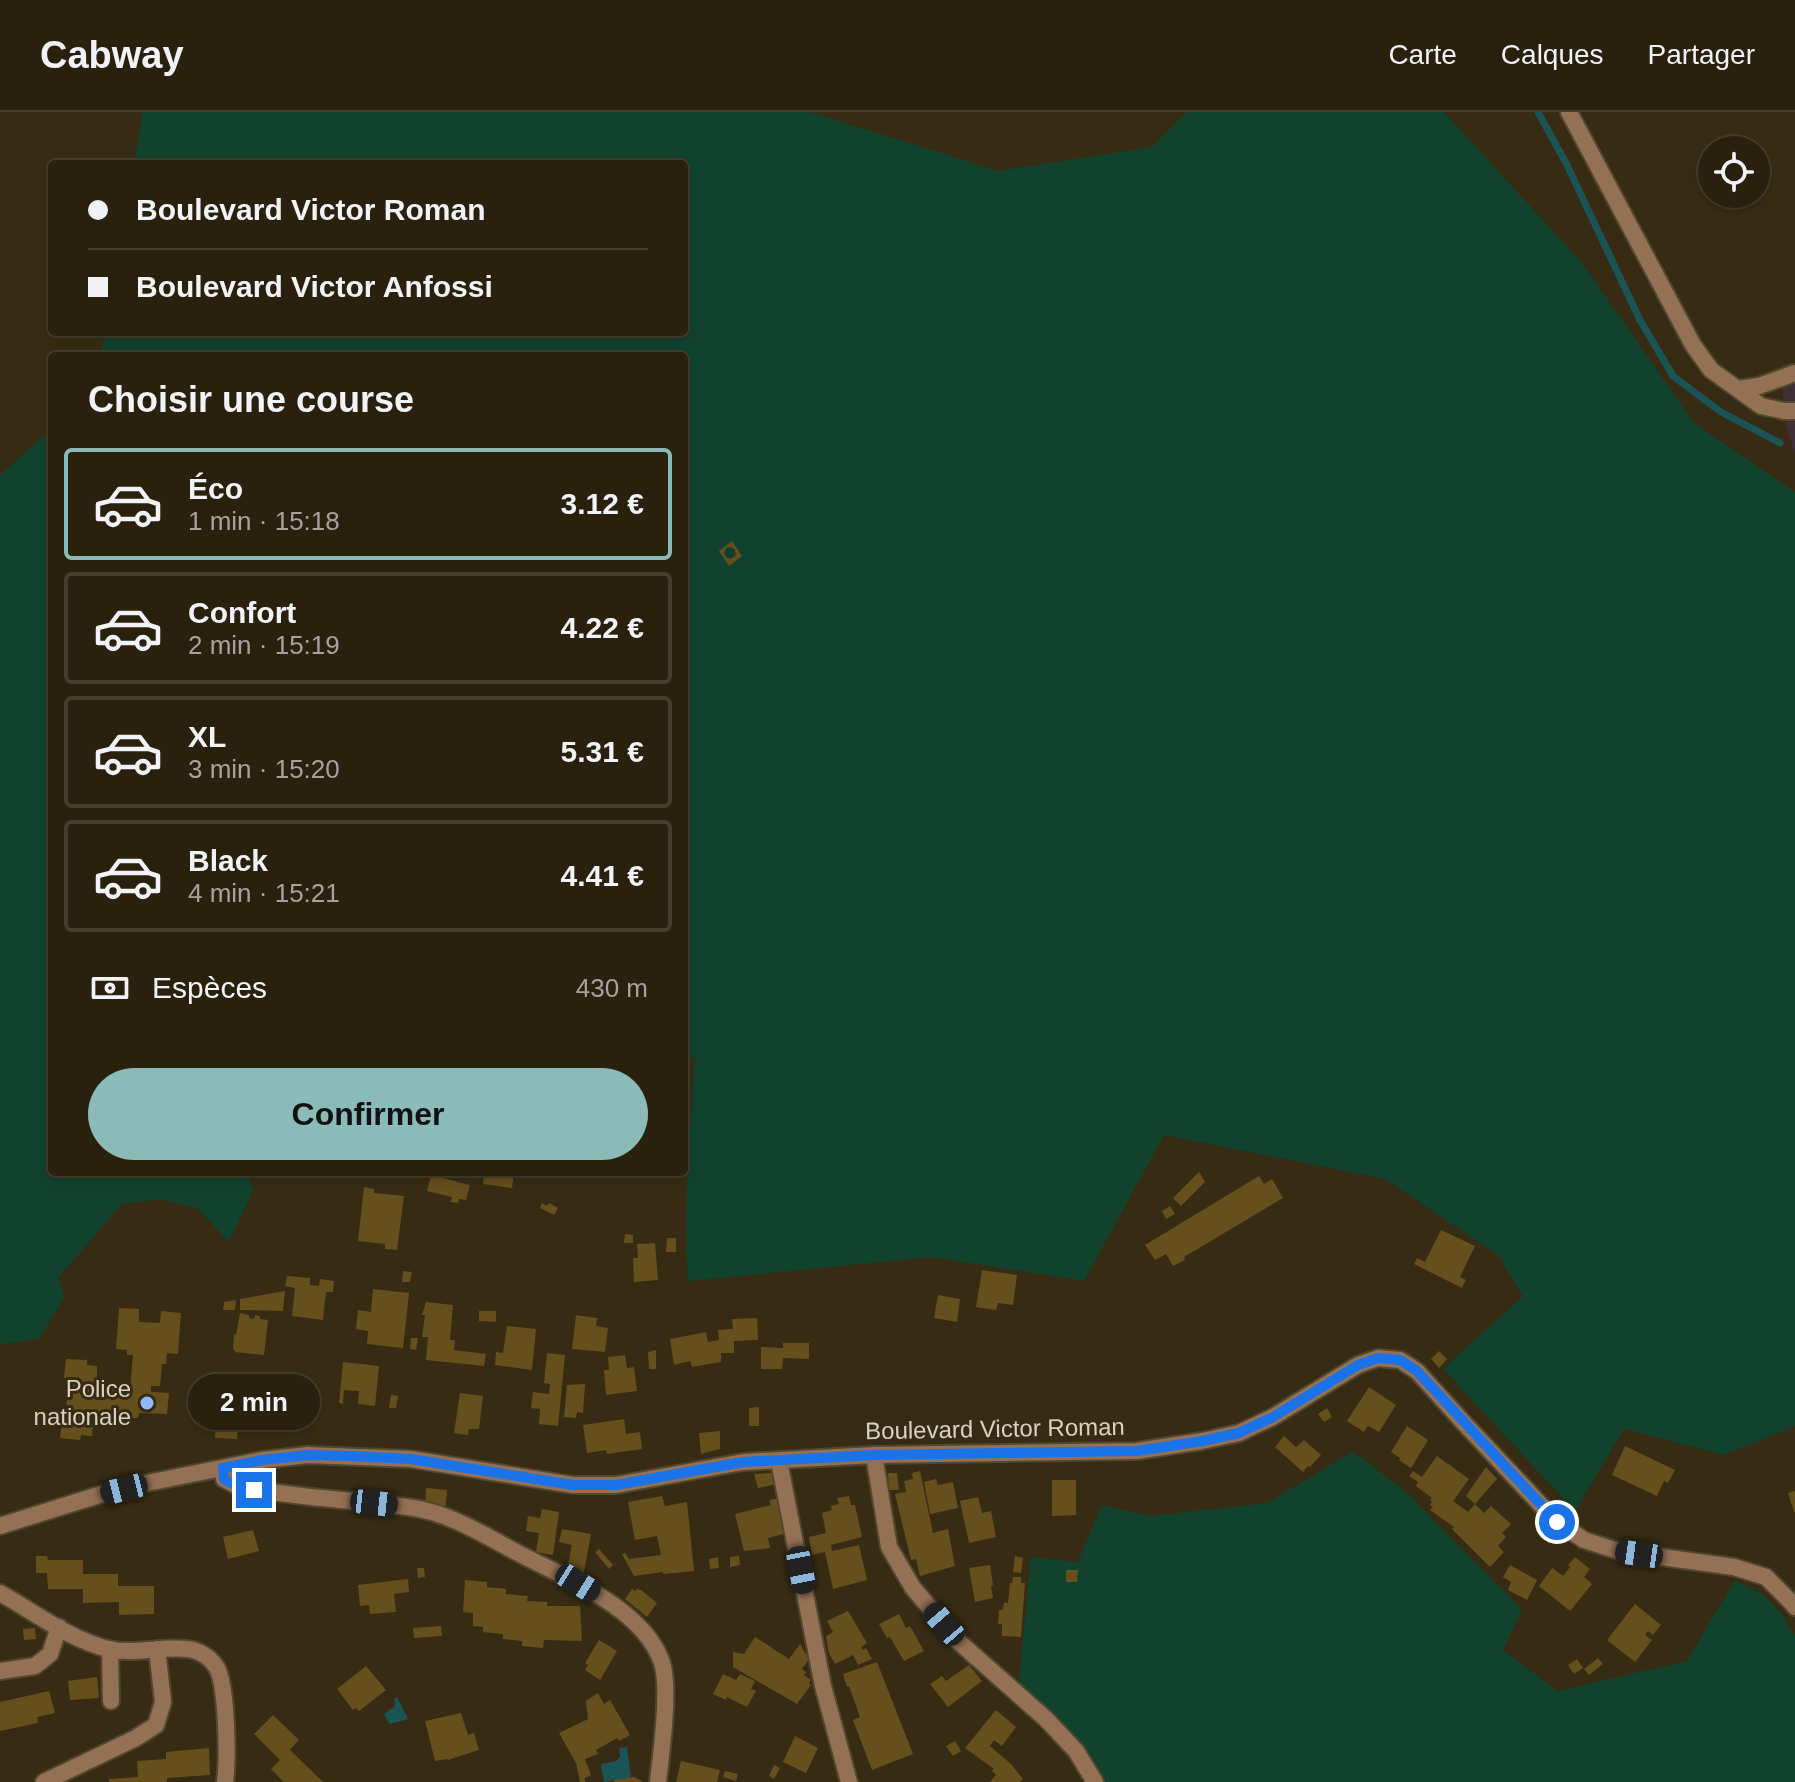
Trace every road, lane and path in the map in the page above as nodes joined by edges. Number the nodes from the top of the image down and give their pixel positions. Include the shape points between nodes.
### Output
1 (1569, 112) edge
2 (1795, 373) edge
3 (1738, 389) junction
4 (1795, 411) edge
5 (874, 1455) junction
6 (779, 1461) junction
7 (223, 1468) junction
8 (0, 1526) edge
9 (0, 1593) edge
10 (1795, 1607) edge
11 (59, 1627) junction
12 (110, 1649) junction
13 (157, 1649) junction
14 (0, 1671) edge
15 (111, 1701) dead end
16 (44, 1782) edge
17 (225, 1782) edge
18 (658, 1782) edge
19 (849, 1782) edge
20 (1095, 1782) edge

1 - 3 street via 1693,345 1711,370
2 - 3 street
3 - 4 street via 1761,406
5 - 6 street, Boulevard Victor Roman
5 - 10 street, Boulevard Victor Roman via 1137,1451 1202,1441 1239,1433 1273,1417 1358,1365 1378,1358 1400,1360 1417,1371 1557,1522 1584,1540 1618,1551 1734,1567 1766,1577
5 - 20 street via 889,1547 913,1588 959,1642 1046,1719 1076,1751
6 - 7 street, Boulevard Victor Roman via 743,1462 616,1485 573,1485 411,1459 352,1456 308,1455
6 - 19 street via 823,1686
7 - 8 street, Boulevard Victor Roman via 102,1494
7 - 18 street via 224,1479 254,1490 441,1515 613,1606 649,1639 663,1662
9 - 11 street
11 - 12 street
11 - 14 street via 50,1654 35,1666
12 - 13 street
12 - 15 street
13 - 16 street via 163,1702 156,1725
13 - 17 street via 197,1650 217,1669 223,1683

